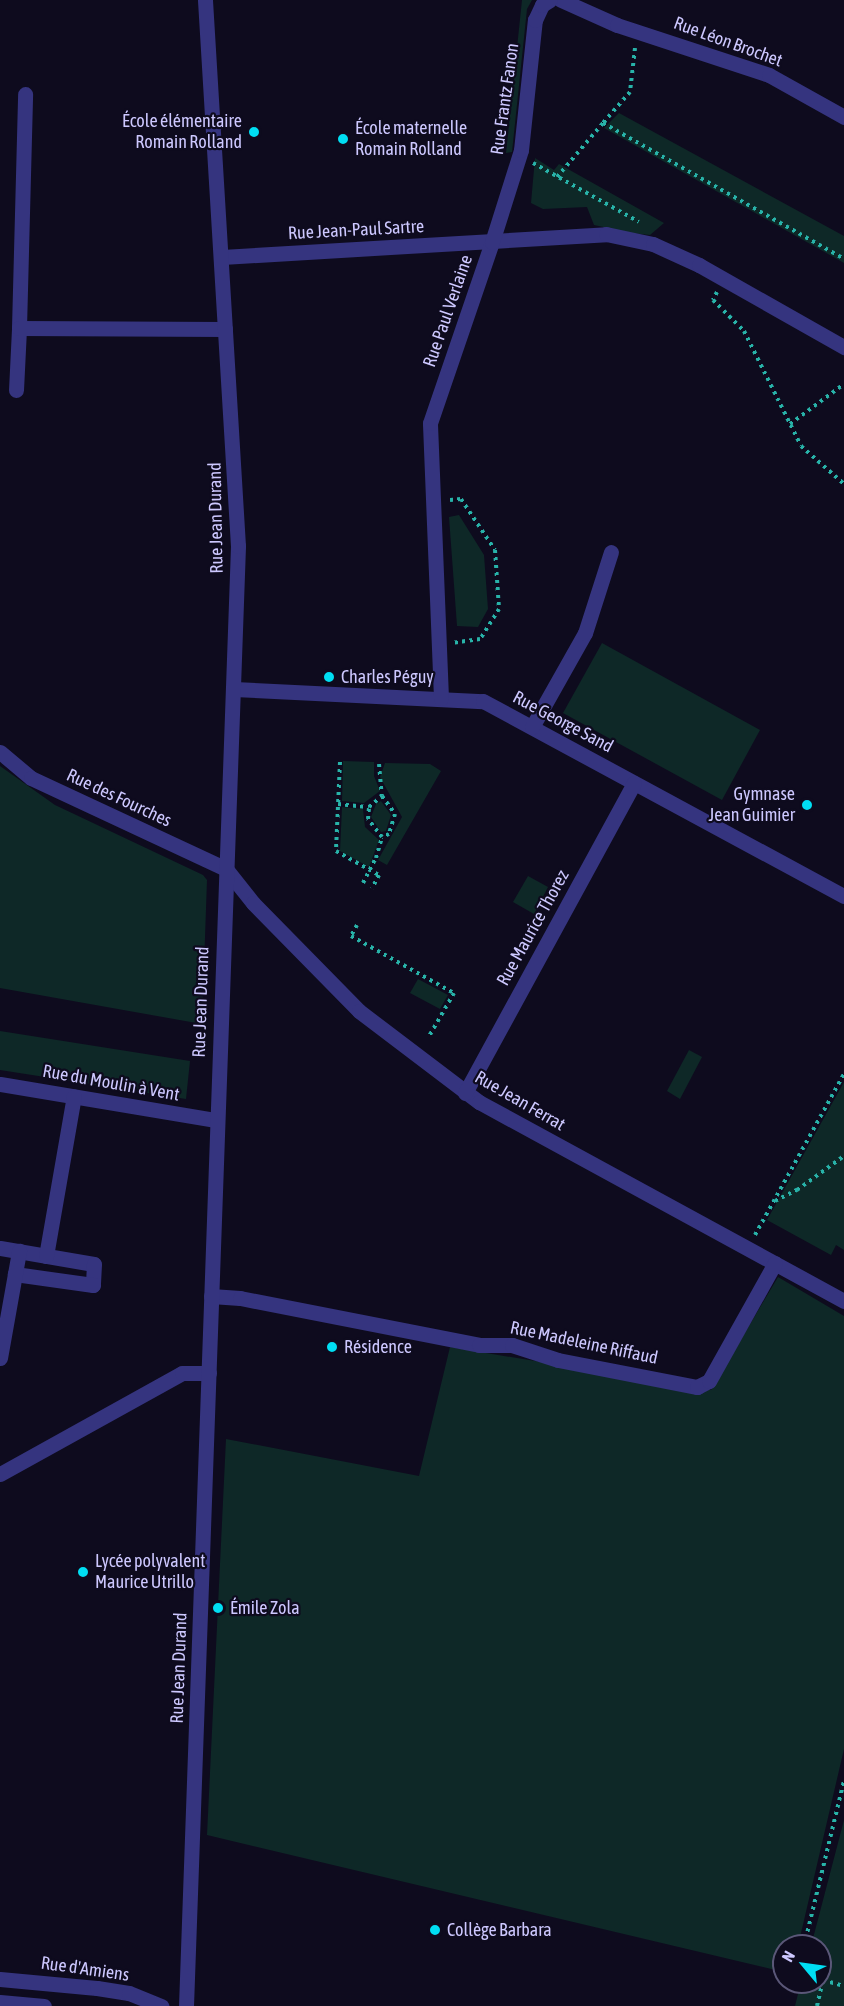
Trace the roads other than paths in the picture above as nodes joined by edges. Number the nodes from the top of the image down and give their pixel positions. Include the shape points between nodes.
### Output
1 (205, 0) edge
2 (550, 0) edge
3 (561, 0) edge
4 (25, 94) dead end
5 (844, 117) edge
6 (492, 242) junction
7 (222, 257) junction
8 (19, 328) junction
9 (225, 329) junction
10 (844, 347) edge
11 (16, 390) dead end
12 (611, 552) dead end
13 (234, 689) junction
14 (441, 698) junction
15 (532, 728) junction
16 (0, 752) edge
17 (634, 783) junction
18 (226, 869) junction
19 (844, 896) edge
20 (0, 1084) edge
21 (465, 1093) junction
22 (74, 1096) junction
23 (216, 1120) junction
24 (0, 1248) edge
25 (19, 1251) junction
26 (46, 1256) junction
27 (775, 1263) junction
28 (15, 1274) junction
29 (211, 1296) junction
30 (844, 1301) edge
31 (0, 1358) edge
32 (209, 1373) junction
33 (0, 1474) edge
34 (0, 1979) edge
35 (0, 2002) edge
36 (44, 2006) edge
37 (162, 2006) edge
38 (186, 2006) edge

1 - 7 street, Rue Jean Durand
2 - 6 street, Rue Frantz Fanon via 542,5 536,20 519,155
3 - 5 street, Rue Léon Brochet via 637,31 769,75
4 - 8 street
6 - 7 street, Rue Jean-Paul Sartre
6 - 10 street, Rue Paul Verlaine via 606,234 653,244 723,278
6 - 14 street, Rue Paul Verlaine via 430,423
7 - 9 street, Rue Jean Durand
8 - 9 street
8 - 11 street
9 - 13 street, Rue Jean Durand via 238,546
12 - 15 street via 585,633
13 - 14 street, Rue George Sand
13 - 18 street, Rue Jean Durand
14 - 15 street, Rue George Sand via 483,701
15 - 17 street, Rue George Sand
16 - 18 street, Rue des Fourches via 31,778
17 - 19 street, Rue George Sand
17 - 21 street, Rue Maurice Thorez
18 - 21 street, Rue Jean Ferrat via 253,903 359,1011
18 - 23 street, Rue Jean Durand
20 - 22 street, Rue du Moulin à Vent
21 - 27 street, Rue Jean Ferrat
22 - 23 street, Rue du Moulin à Vent
22 - 26 street
23 - 29 street, Rue Jean Durand
24 - 25 street
25 - 26 street
25 - 28 street
26 - 28 street via 94,1264 93,1286
27 - 29 street, Rue Madeleine Riffaud via 709,1381 697,1387 558,1360 512,1345 479,1345 240,1298
27 - 30 street, Rue Jean Ferrat
28 - 31 street
29 - 32 street, Rue Jean Durand
32 - 33 street via 182,1373
32 - 38 street, Rue Jean Durand
34 - 37 street, Rue d'Amiens via 129,1993
35 - 36 street

